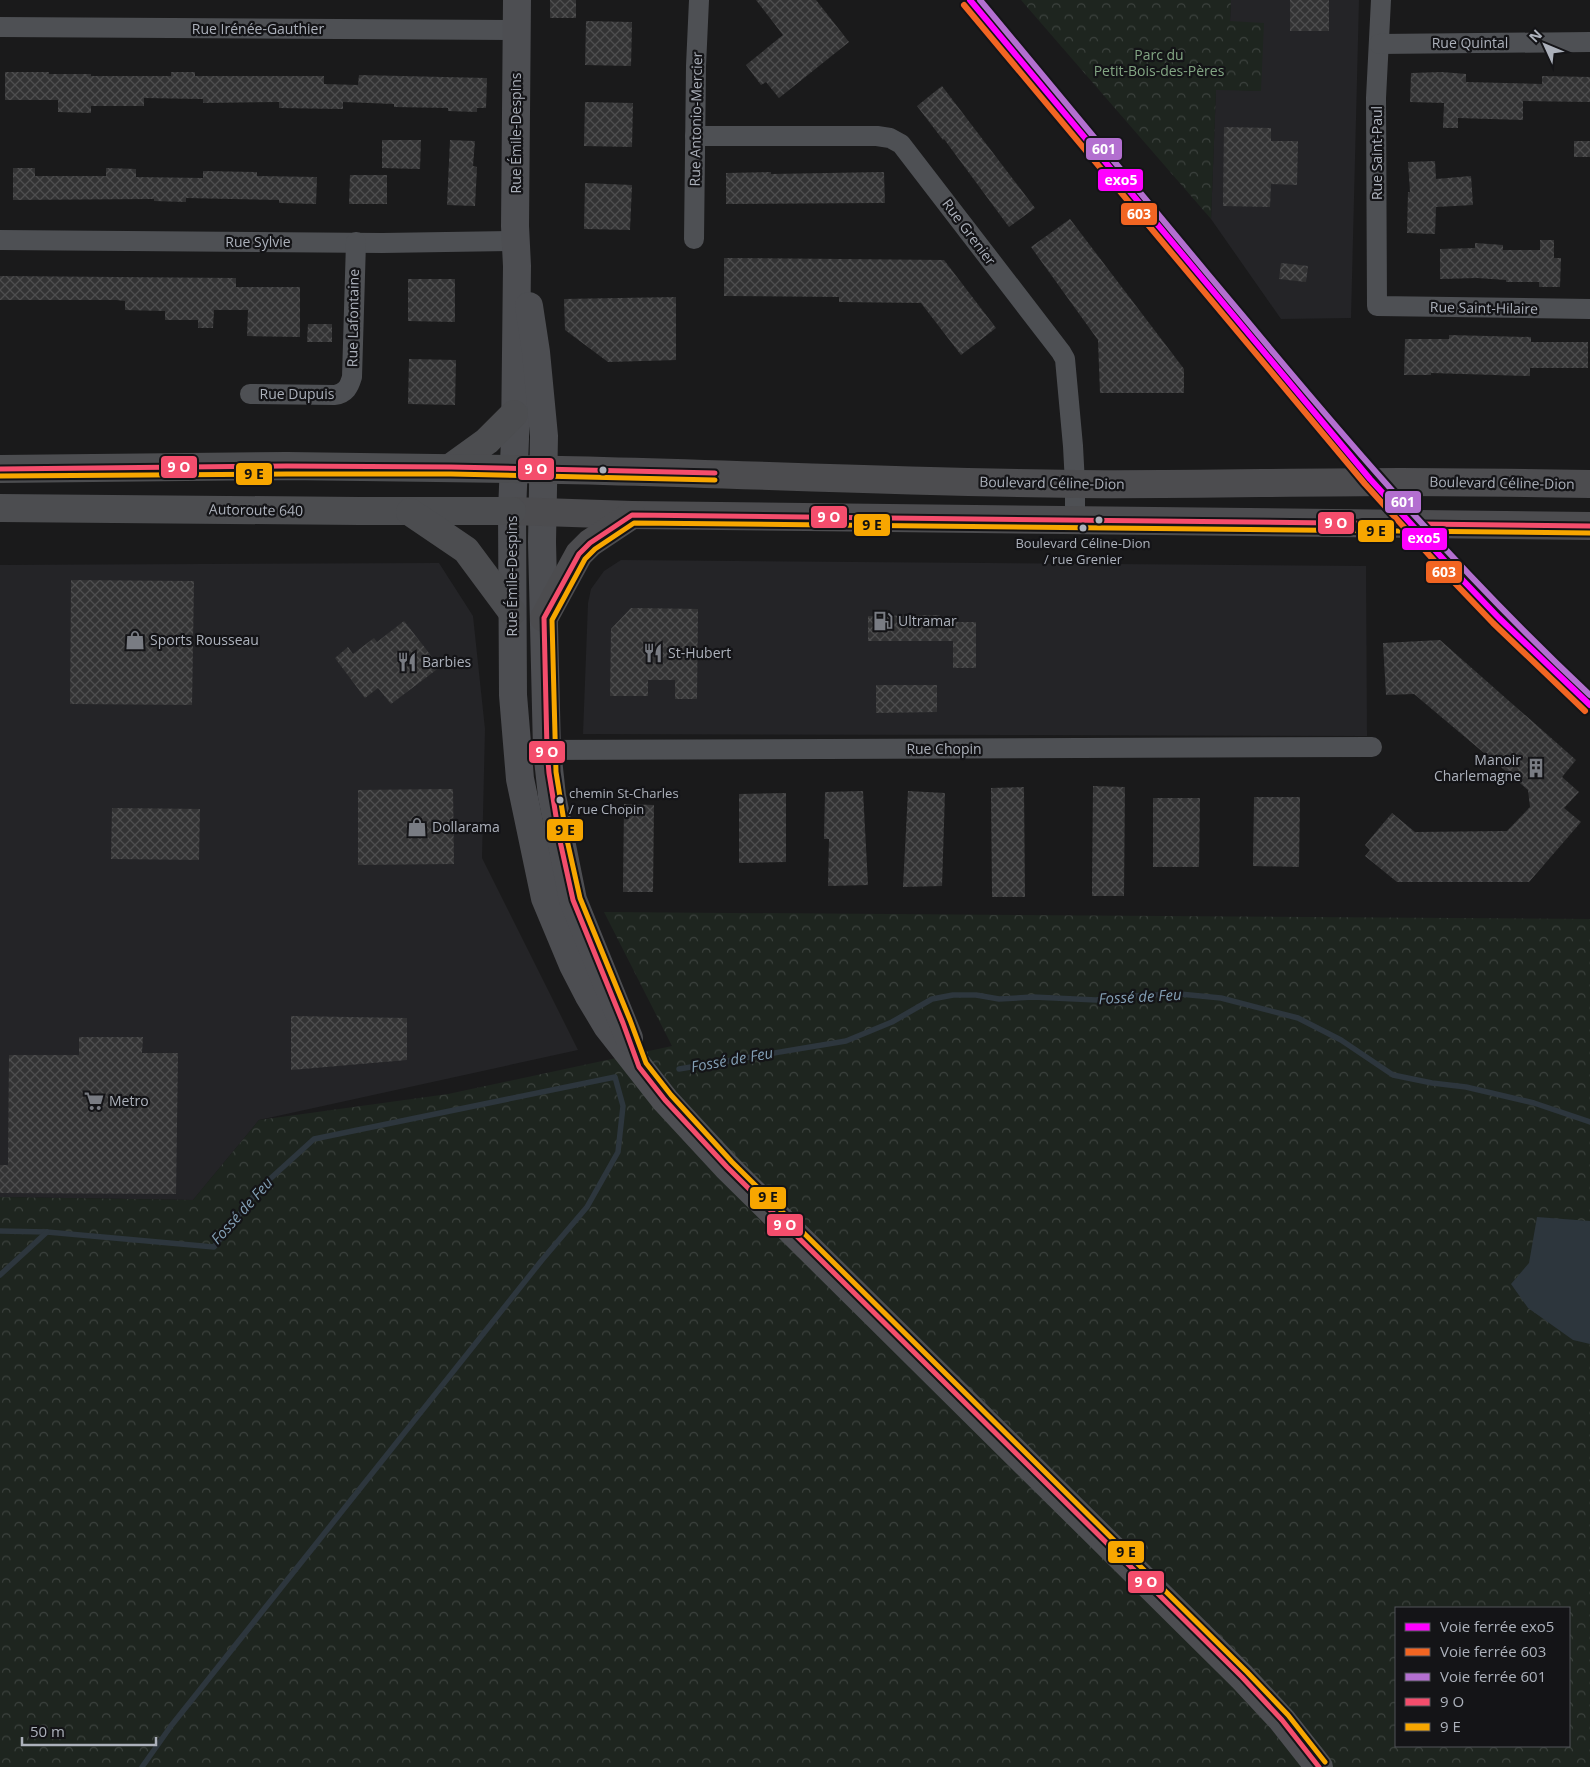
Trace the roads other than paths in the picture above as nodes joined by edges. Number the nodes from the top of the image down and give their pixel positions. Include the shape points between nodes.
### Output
1 (516, 0) edge
2 (699, 0) edge
3 (1381, 0) edge
4 (0, 28) edge
5 (517, 30) junction
6 (1590, 42) edge
7 (1380, 44) junction
8 (695, 136) junction
9 (694, 239) dead end
10 (0, 240) edge
11 (356, 242) junction
12 (516, 254) junction
13 (1377, 306) joint
14 (1590, 309) edge
15 (344, 392) joint
16 (250, 394) dead end
17 (514, 414) junction
18 (451, 467) junction
19 (0, 469) edge
20 (514, 469) junction
21 (544, 469) junction
22 (1075, 484) junction
23 (1590, 484) edge
24 (0, 508) edge
25 (512, 511) junction
26 (410, 512) junction
27 (543, 512) junction
28 (632, 515) junction
29 (1075, 519) junction
30 (1590, 526) edge
31 (512, 612) junction
32 (544, 618) junction
33 (1372, 747) dead end
34 (516, 750) junction
35 (547, 750) junction
36 (639, 1067) junction
37 (1319, 1767) edge

1 - 5 main road, Rue Émile-Despins
2 - 8 street, Rue Antonio-Mercier
3 - 7 street, Rue Saint-Paul
4 - 5 street, Rue Irénée-Gauthier
5 - 12 main road, Rue Émile-Despins
6 - 7 street, Rue Quintal
7 - 13 street, Rue Saint-Paul via 1376,98
8 - 9 street, Rue Antonio-Mercier
8 - 22 street, Rue Grenier via 877,136 901,144 1061,352 1066,366
10 - 11 street, Rue Sylvie
11 - 12 street, Rue Sylvie
11 - 15 street, Rue Lafontaine via 352,377
12 - 17 main road, Rue Émile-Despins
12 - 21 main road, Rue Émile-Despins via 528,299 536,352
13 - 14 street, Rue Saint-Hilaire
15 - 16 street, Rue Dupuis via 335,395
17 - 18 highway via 487,441
17 - 20 main road, Rue Émile-Despins
18 - 19 highway
18 - 20 highway
20 - 21 main road, Boulevard Céline-Dion
20 - 25 main road, Rue Émile-Despins
21 - 22 main road, Boulevard Céline-Dion
21 - 27 main road, Rue Émile-Despins
22 - 23 main road, Boulevard Céline-Dion
22 - 29 street, Rue Grenier
24 - 26 highway, Autoroute 640
25 - 26 highway, Autoroute 640
25 - 27 main road
25 - 31 main road, Rue Émile-Despins
26 - 31 highway via 466,550
27 - 28 main road
27 - 32 main road, Rue Émile-Despins
28 - 29 main road
28 - 32 main road via 579,554
29 - 30 main road
31 - 34 main road, Rue Émile-Despins
32 - 35 main road, Rue Émile-Despins
33 - 35 street, Rue Chopin
34 - 35 street, Rue Chopin
34 - 36 main road, Rue Émile-Despins via 548,907 589,996
35 - 36 main road, Rue Émile-Despins via 552,796 577,911
36 - 37 main road, Rue Émile-Despins via 665,1100 728,1167 1242,1677

